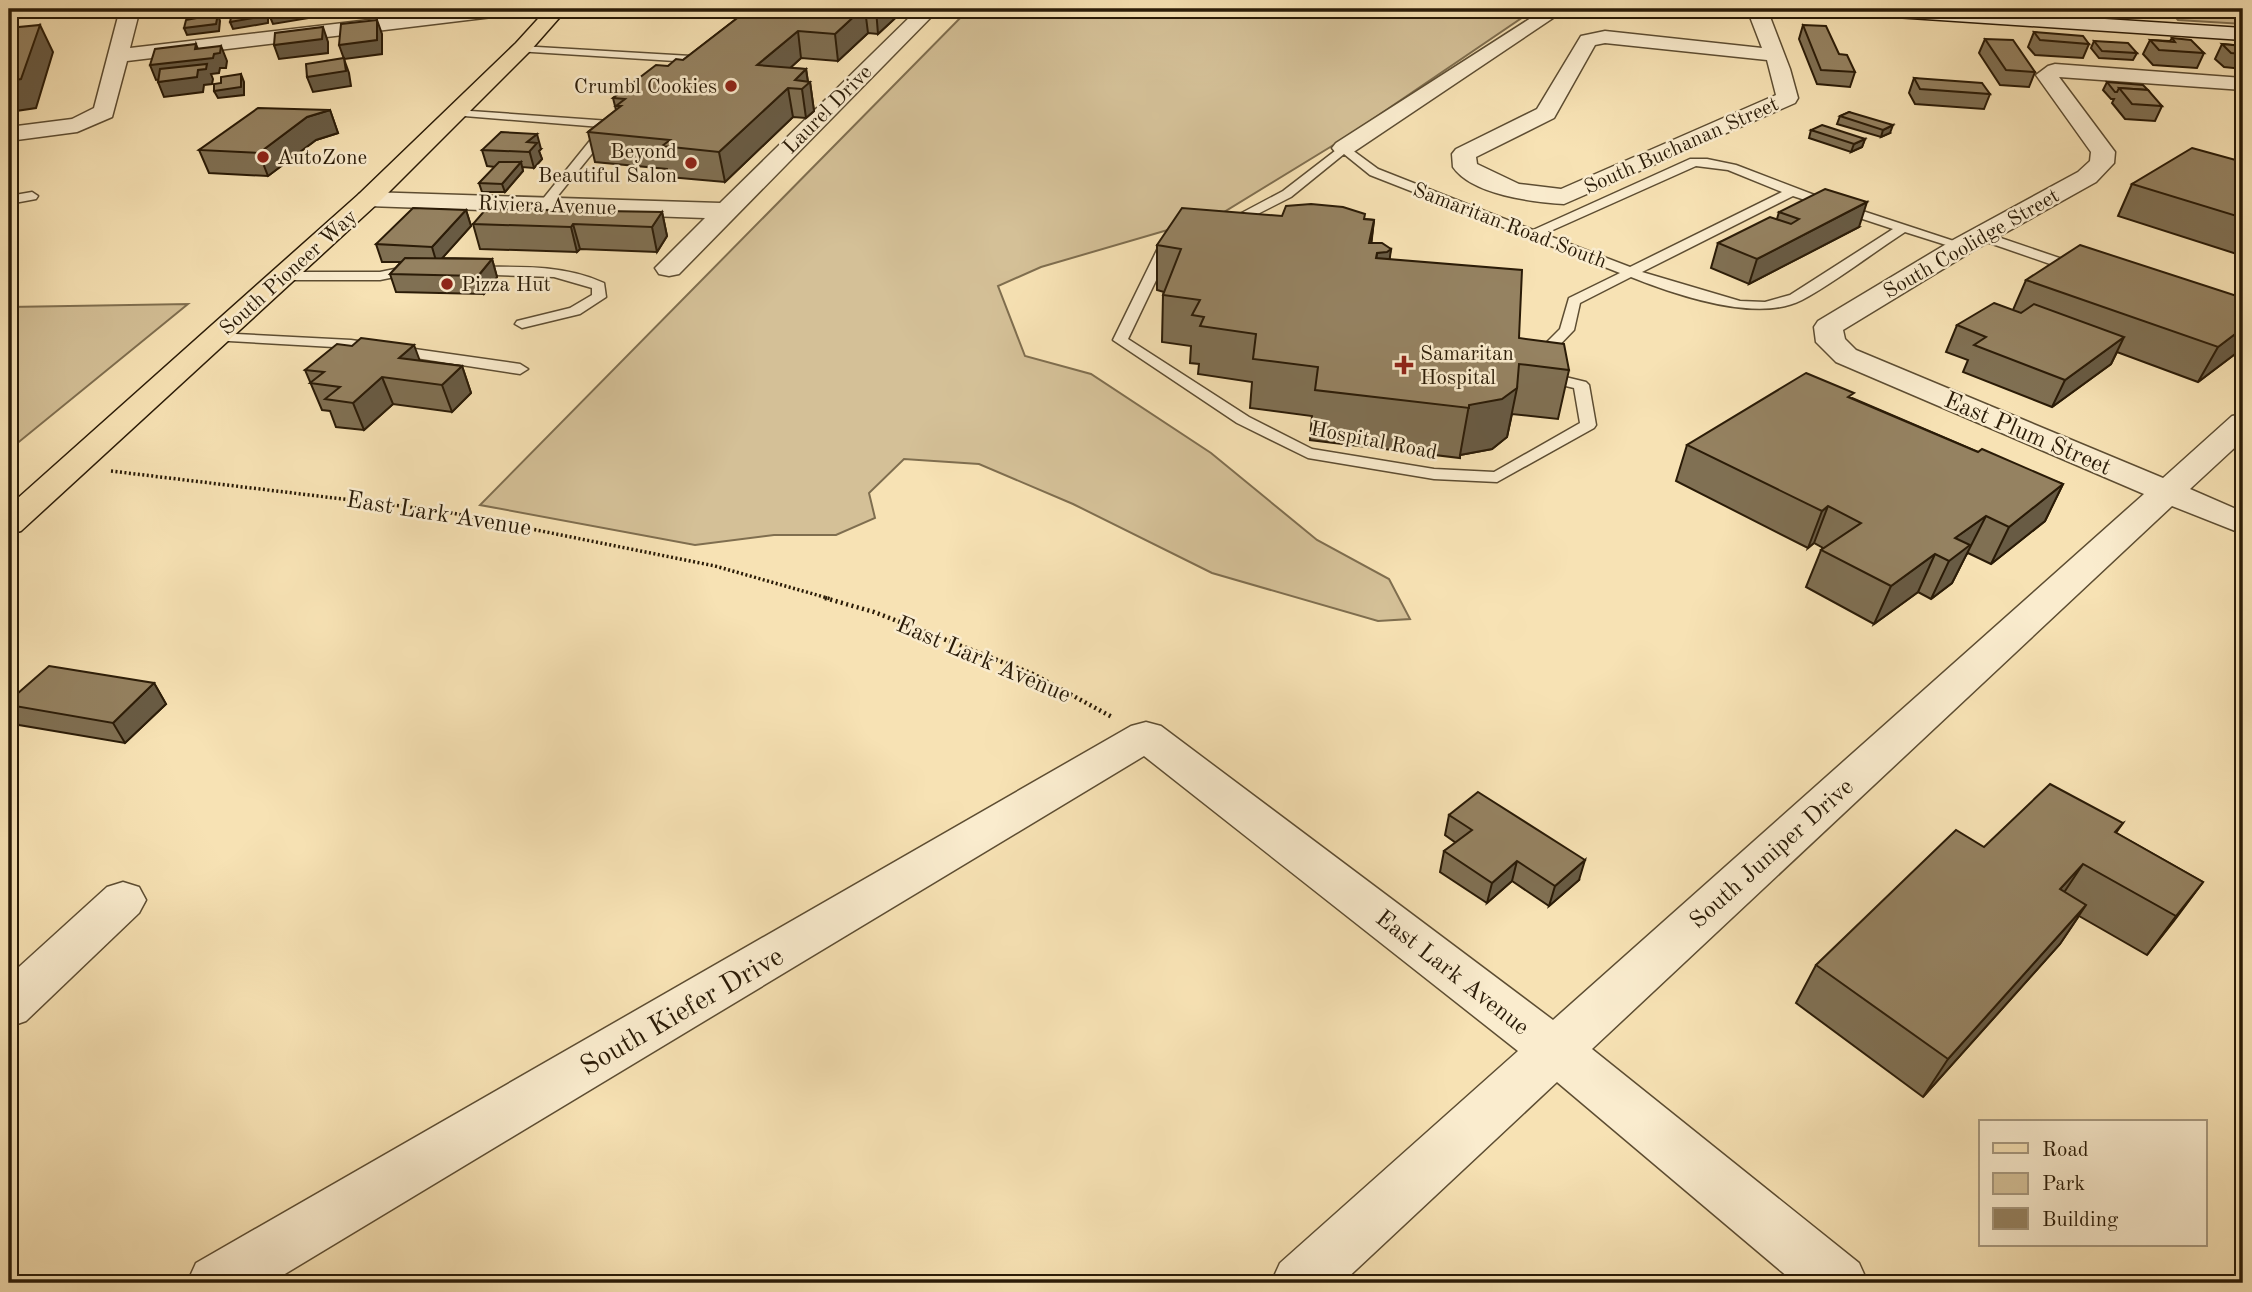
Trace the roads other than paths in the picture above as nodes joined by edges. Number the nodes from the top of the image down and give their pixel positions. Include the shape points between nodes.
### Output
1 (172, 9) edge
2 (509, 9) edge
3 (557, 9) edge
4 (929, 9) edge
5 (1544, 9) edge
6 (1757, 9) edge
7 (1864, 9) edge
8 (130, 11) edge
9 (2243, 34) edge
10 (520, 50) junction
11 (117, 55) junction
12 (1773, 55) junction
13 (674, 72) edge
14 (2243, 84) edge
15 (456, 113) junction
16 (620, 116) edge
17 (610, 124) junction
18 (9, 134) edge
19 (1344, 148) junction
20 (1793, 191) junction
21 (32, 196) dead end
22 (368, 199) junction
23 (9, 200) edge
24 (544, 205) junction
25 (726, 211) junction
26 (1904, 228) junction
27 (1212, 230) edge
28 (1534, 233) junction
29 (1189, 239) edge
30 (1972, 241) junction
31 (669, 268) dead end
32 (435, 270) edge
33 (461, 271) edge
34 (1634, 272) junction
35 (283, 276) junction
36 (2098, 276) edge
37 (522, 324) dead end
38 (1828, 327) joint
39 (216, 337) junction
40 (520, 369) dead end
41 (2243, 424) edge
42 (2167, 492) junction
43 (9, 524) edge
44 (2243, 524) edge
45 (1146, 736) joint
46 (123, 900) dead end
47 (9, 1006) edge
48 (1555, 1050) junction
49 (216, 1283) edge
50 (1300, 1283) edge
51 (1839, 1283) edge

1 - 8 lane
2 - 11 street
3 - 10 main road, South Pioneer Way
4 - 25 street, Laurel Drive
5 - 19 street via 1543,18
6 - 12 street, South Buchanan Street
7 - 9 street
8 - 11 street
10 - 13 lane via 695,56
10 - 15 main road, South Pioneer Way
11 - 18 street via 104,112 77,125
12 - 12 street, South Buchanan Street via 1605,37 1588,40 1546,113 1464,154 1465,167 1500,187 1564,197 1787,98 1789,89
14 - 30 street, South Coolidge Street via 2054,70 2048,75 2102,152 2102,163 2087,177
15 - 17 lane
15 - 22 main road, South Pioneer Way
16 - 17 lane
17 - 24 lane
19 - 27 lane via 1287,194
19 - 28 lane, Samaritan Road South via 1374,172
20 - 26 lane
20 - 28 lane via 1723,163 1695,162
20 - 34 lane
21 - 23 lane
22 - 24 street, Riviera Avenue
22 - 35 main road, South Pioneer Way
24 - 25 street, Riviera Avenue
25 - 31 street, Laurel Drive
26 - 30 lane
26 - 34 lane, Samaritan Road South via 1795,299 1765,306 1739,305
28 - 34 lane, Samaritan Road South
29 - 34 lane, Hospital Road via 1165,248 1119,340 1243,420 1308,453 1434,474 1497,477 1588,425 1581,385 1546,377 1541,355 1567,330 1574,301
30 - 36 lane
30 - 38 street, South Coolidge Street
32 - 35 lane via 408,269 380,276
33 - 37 lane via 566,275 599,286 599,297 575,311
35 - 39 main road, South Pioneer Way
38 - 42 street, East Plum Street via 1831,342 1846,356
39 - 40 lane via 351,344
39 - 43 main road, South Pioneer Way
41 - 42 street, South Juniper Drive
42 - 44 street, East Plum Street
42 - 48 street, South Juniper Drive
45 - 48 street, East Lark Avenue
45 - 49 street, South Kiefer Drive
46 - 47 street
48 - 50 street, South Juniper Drive
48 - 51 street, East Lark Avenue

